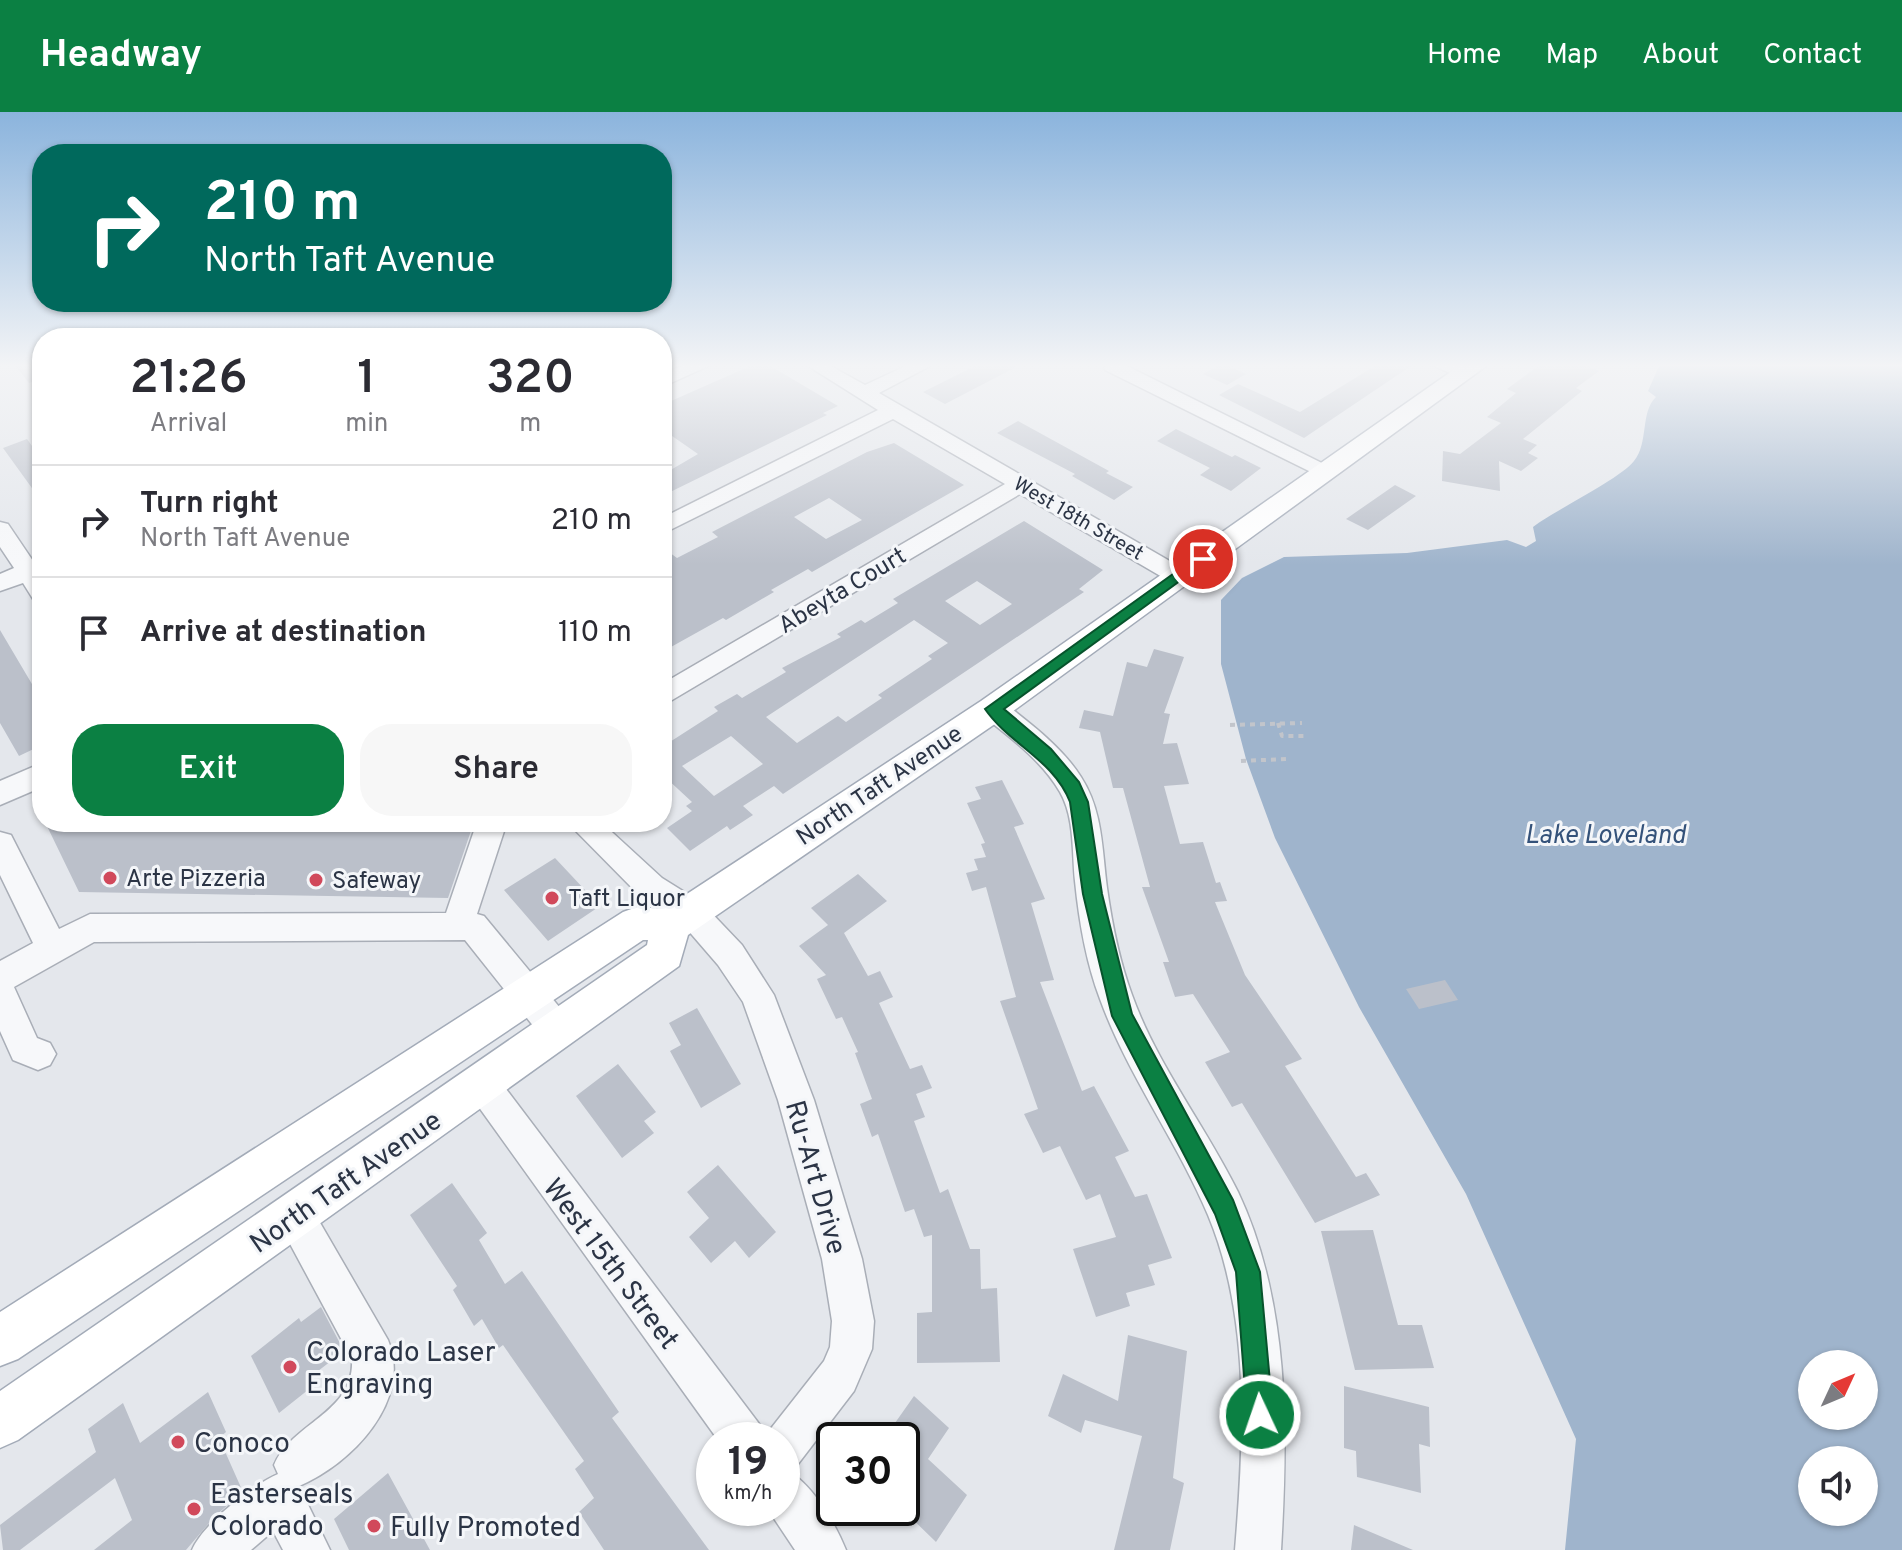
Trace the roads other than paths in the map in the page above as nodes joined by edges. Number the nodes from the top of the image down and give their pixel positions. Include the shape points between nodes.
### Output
1 (852, 431) edge
2 (930, 431) edge
3 (1245, 431) edge
4 (1378, 431) edge
5 (1327, 471) junction
6 (1021, 484) junction
7 (672, 522) edge
8 (0, 529) edge
9 (32, 565) edge
10 (32, 569) edge
11 (1178, 576) junction
12 (0, 583) edge
13 (672, 690) edge
14 (993, 709) junction
15 (32, 779) edge
16 (0, 794) edge
17 (489, 832) edge
18 (593, 832) edge
19 (0, 844) edge
20 (680, 919) junction
21 (457, 926) junction
22 (52, 949) junction
23 (2, 974) edge
24 (529, 993) junction
25 (558, 1031) junction
26 (38, 1054) dead end
27 (481, 1085) junction
28 (294, 1216) junction
29 (0, 1341) edge
30 (0, 1422) edge
31 (732, 1422) edge
32 (800, 1426) edge
33 (296, 1465) dead end
34 (800, 1517) edge
35 (215, 1550) edge
36 (307, 1550) edge
37 (823, 1550) edge
38 (1258, 1550) edge

1 - 7 street
2 - 6 street, West 18th Street
3 - 5 street
4 - 5 main road, North Taft Avenue
5 - 11 main road, North Taft Avenue
6 - 11 street, West 18th Street
6 - 13 street, Abeyta Court
8 - 9 street
10 - 12 street
11 - 14 main road, North Taft Avenue
14 - 20 main road, North Taft Avenue
14 - 38 street via 1045,753 1073,786 1100,934 1122,1016 1225,1208 1248,1272 1260,1415
15 - 16 street
17 - 21 street
18 - 20 street, Ru-Art Drive
19 - 22 street
20 - 24 main road, North Taft Avenue via 637,923
20 - 25 main road, North Taft Avenue via 665,954
20 - 32 street, Ru-Art Drive via 730,955 767,1017 849,1289 851,1349 833,1386
21 - 22 street via 90,928
21 - 24 street via 473,926
22 - 23 street
23 - 26 street via 25,1049
24 - 25 street
24 - 29 main road, North Taft Avenue
25 - 27 main road, North Taft Avenue
27 - 28 main road, North Taft Avenue
27 - 31 street, West 15th Street
28 - 30 main road, North Taft Avenue
28 - 33 street via 376,1368 366,1405
34 - 37 street
35 - 36 street via 280,1496

